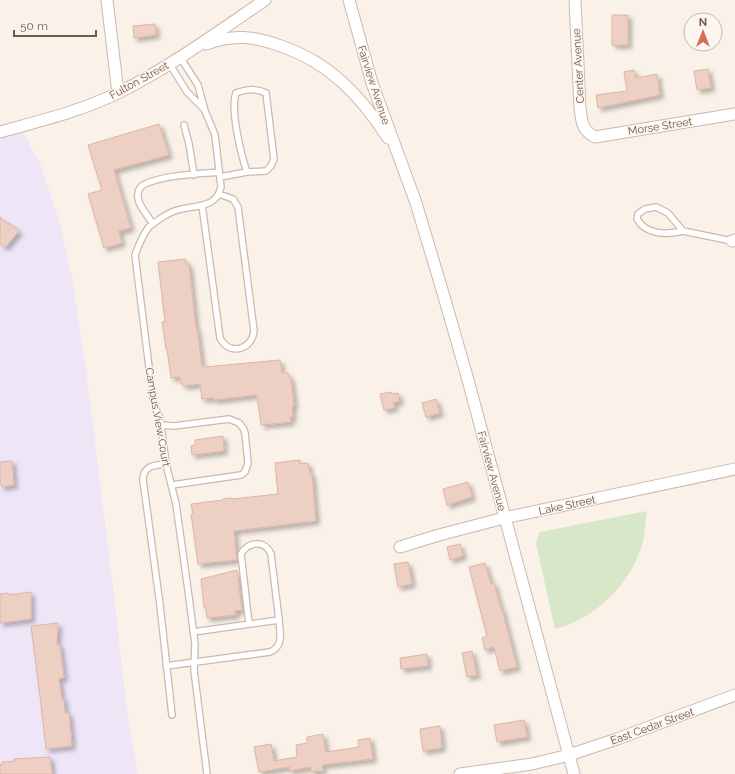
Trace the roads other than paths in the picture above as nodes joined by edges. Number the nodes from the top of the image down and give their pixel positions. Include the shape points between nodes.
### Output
1 (107, 0) edge
2 (265, 0) edge
3 (349, 0) edge
4 (575, 0) edge
5 (184, 54) junction
6 (169, 64) junction
7 (118, 93) junction
8 (205, 111) junction
9 (735, 114) edge
10 (184, 125) dead end
11 (586, 131) joint
12 (0, 132) edge
13 (404, 169) junction
14 (247, 172) junction
15 (219, 174) junction
16 (194, 175) junction
17 (219, 194) junction
18 (202, 205) junction
19 (152, 224) junction
20 (683, 231) junction
21 (733, 241) edge
22 (161, 425) junction
23 (166, 464) junction
24 (735, 469) edge
25 (172, 485) junction
26 (504, 518) junction
27 (400, 547) dead end
28 (279, 620) junction
29 (249, 624) junction
30 (193, 632) junction
31 (194, 662) junction
32 (166, 666) junction
33 (735, 695) edge
34 (172, 715) dead end
35 (569, 755) junction
36 (207, 774) edge
37 (460, 774) edge
38 (574, 774) edge

1 - 7 street
2 - 5 street, Fulton Street
3 - 13 street, Fairview Avenue via 372,83
4 - 11 street, Center Avenue via 580,108
5 - 6 street, Fulton Street
5 - 8 lane via 198,85
5 - 13 street, Fairview Avenue via 213,41 236,37 259,39 303,54 330,72 355,96 378,123
6 - 7 street, Fulton Street
6 - 8 lane via 187,92
7 - 12 street, Fulton Street via 71,112
8 - 15 lane via 215,135
9 - 11 street, Morse Street via 595,137
10 - 16 lane
13 - 26 street, Fairview Avenue via 447,308
14 - 14 lane via 234,99 236,93 247,89 266,93 274,160 266,171
14 - 15 lane
15 - 16 lane
15 - 17 lane
16 - 19 lane via 159,180 139,188 139,202
17 - 18 lane, Campus View Court via 210,203
17 - 18 lane via 233,199 238,207 254,331 250,343 244,347 228,348 220,338
18 - 19 lane, Campus View Court via 172,212
19 - 22 lane, Campus View Court via 142,237 135,255 153,399
20 - 20 lane via 668,213 656,207 645,209 638,214 637,220 641,226 652,231
20 - 21 lane
22 - 23 lane, Campus View Court
22 - 25 lane via 174,426 229,419 239,423 245,433 248,463 241,475
23 - 25 lane, Campus View Court
23 - 32 lane via 148,468 144,472 143,480
24 - 26 street, Lake Street
25 - 30 lane, Campus View Court
26 - 27 street, Lake Street
26 - 35 street, Fairview Avenue
28 - 29 lane
28 - 29 lane via 271,554 265,546 254,544 244,548 241,554
28 - 31 lane via 280,641 275,650
29 - 30 lane
30 - 31 lane, Campus View Court
31 - 32 lane
31 - 36 lane, Campus View Court
32 - 34 lane
33 - 35 street, East Cedar Street via 618,740
35 - 37 street, East Cedar Street via 532,764
35 - 38 street, Fairview Avenue

